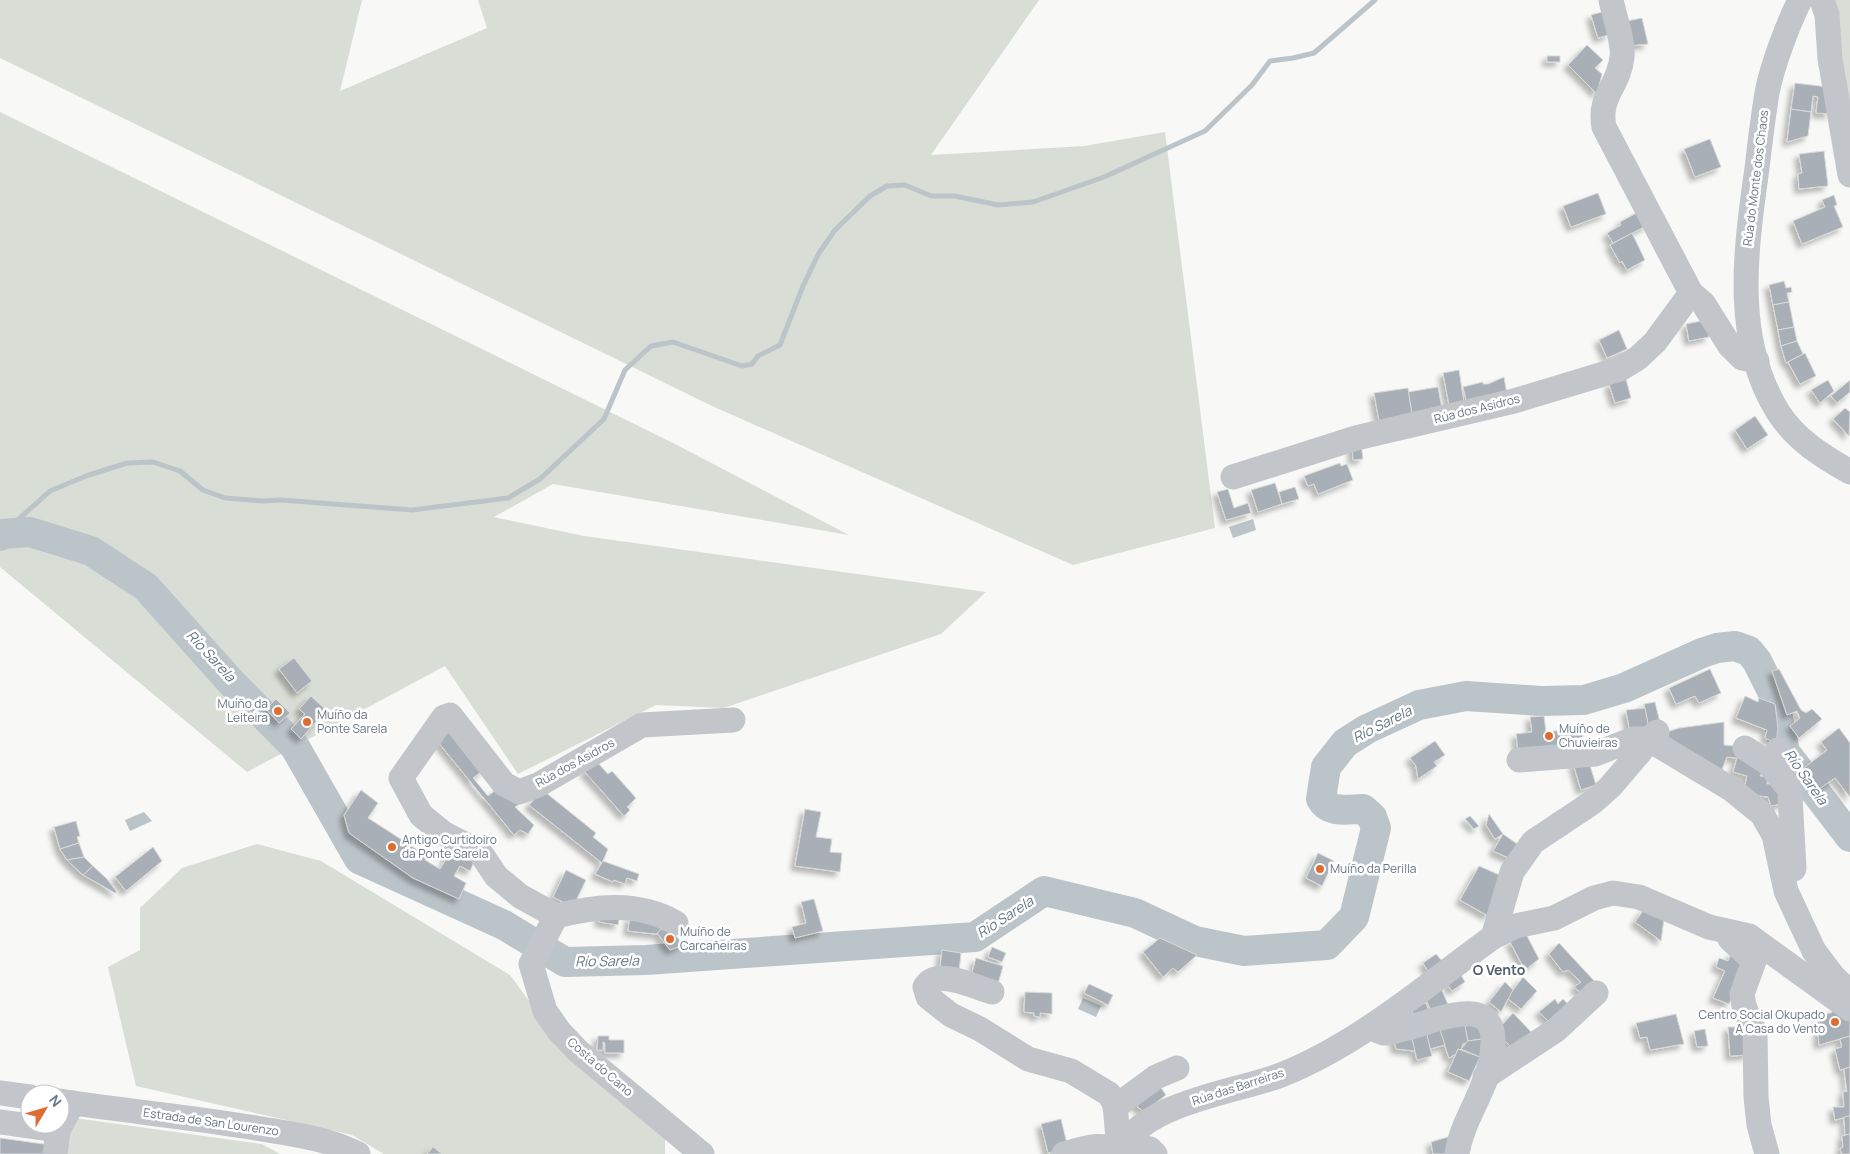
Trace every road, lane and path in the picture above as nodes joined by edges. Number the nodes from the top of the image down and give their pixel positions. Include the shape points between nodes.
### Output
1 (1611, 0) edge
2 (1800, 0) edge
3 (1822, 0) edge
4 (1850, 175) edge
5 (1691, 293) junction
6 (1757, 361) junction
7 (1850, 472) edge
8 (1233, 477) dead end
9 (733, 720) dead end
10 (1654, 734) junction
11 (1745, 748) dead end
12 (1778, 750) dead end
13 (1519, 760) dead end
14 (1790, 799) junction
15 (1796, 914) junction
16 (555, 919) junction
17 (676, 923) dead end
18 (1715, 928) junction
19 (1493, 937) junction
20 (992, 992) dead end
21 (1596, 993) dead end
22 (1850, 993) edge
23 (1850, 1009) edge
24 (1370, 1027) junction
25 (1177, 1068) dead end
26 (1485, 1077) junction
27 (0, 1093) edge
28 (20, 1096) edge
29 (70, 1102) edge
30 (1115, 1107) junction
31 (0, 1122) edge
32 (56, 1142) edge
33 (313, 1146) edge
34 (1125, 1148) edge
35 (353, 1152) edge
36 (702, 1154) edge
37 (1064, 1154) edge
38 (1155, 1154) edge
39 (1457, 1154) edge
40 (1767, 1154) edge

1 - 5 street via 1623,55 1616,80 1604,100 1601,114 1604,127
2 - 6 street, Rúa do Monte dos Chaos via 1767,90 1745,264 1748,326
3 - 4 street via 1827,15 1830,59
5 - 6 street via 1703,303 1736,352 1742,358
5 - 8 street, Rúa dos Asidros via 1655,342 1620,369 1514,401 1341,443
6 - 7 street, Rúa do Monte dos Chaos via 1778,411 1790,428 1821,456
9 - 16 street, Rúa dos Asidros via 642,725 538,785 519,792 504,784 450,715 444,717 401,778 421,815 442,833 480,852 496,876
10 - 13 street via 1595,754
10 - 15 street via 1762,814 1774,835 1786,891
10 - 19 street via 1615,782 1593,802 1533,842 1512,872
11 - 14 street via 1768,763 1784,782
12 - 14 street via 1789,778
14 - 15 street
15 - 22 street via 1814,951
16 - 17 street via 601,906 620,906 666,917
16 - 36 street, Costa do Cano via 531,964 545,1011 578,1051
18 - 19 street, Rúa das Barreiras via 1639,897 1613,893 1594,898 1554,918 1515,926
18 - 23 street via 1749,936
18 - 40 street via 1742,947 1754,961 1742,994 1755,1034 1756,1098
19 - 24 street, Rúa das Barreiras
20 - 30 street via 935,977 925,987 928,997 951,1015 1028,1058 1071,1071 1108,1094
21 - 26 street via 1556,1030
24 - 26 street via 1384,1033 1468,1012 1484,1016 1494,1036 1491,1062
24 - 34 street, Rúa das Barreiras via 1358,1037 1280,1075 1193,1100 1159,1116
25 - 30 street via 1156,1077
26 - 39 street via 1460,1137
27 - 28 street
29 - 33 street, Estrada de San Lourenzo via 224,1122
30 - 34 street
31 - 32 street
33 - 35 street, Estrada de San Lourenzo
34 - 37 street via 1094,1145
34 - 38 street via 1141,1147

